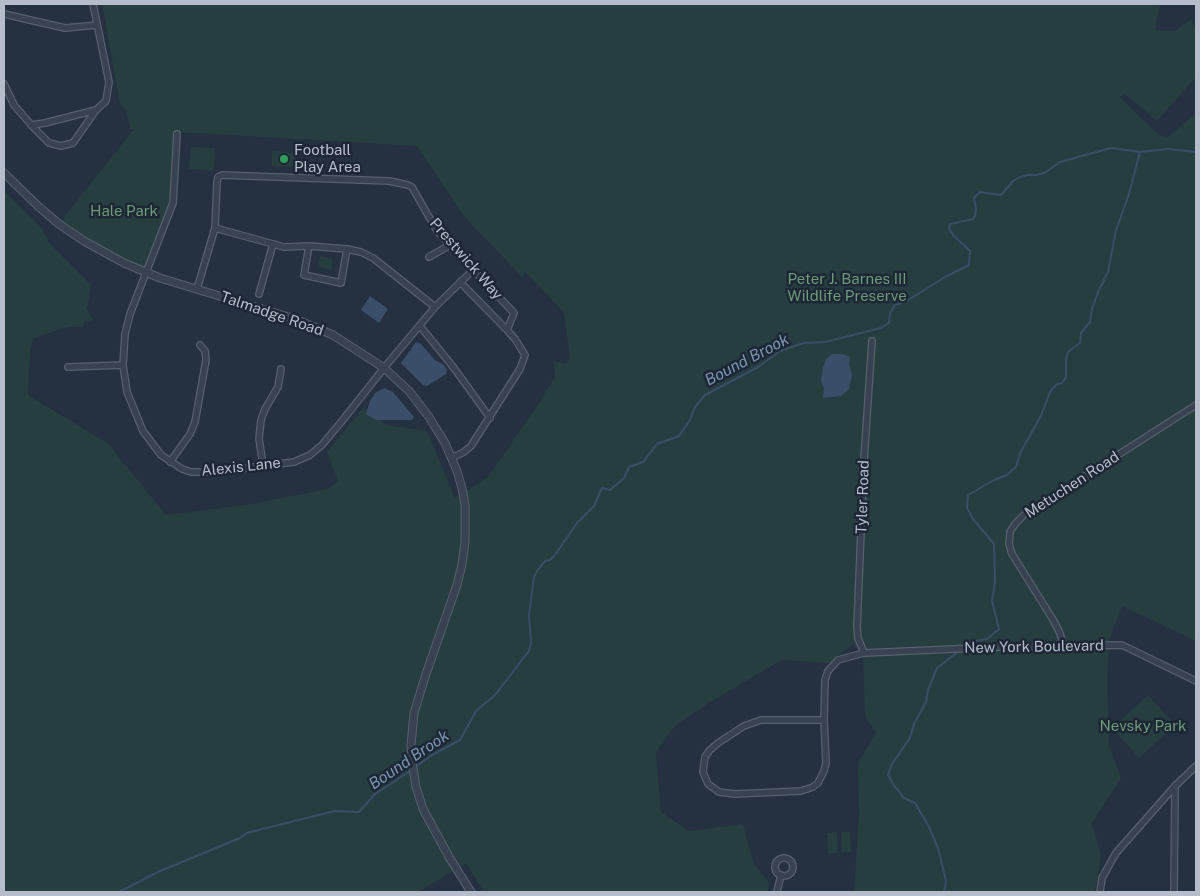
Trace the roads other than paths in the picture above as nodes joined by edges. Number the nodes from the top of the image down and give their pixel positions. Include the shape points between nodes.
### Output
1 (93, 4) edge
2 (4, 14) edge
3 (97, 24) junction
4 (4, 84) edge
5 (10, 97) junction
6 (4, 101) edge
7 (96, 110) junction
8 (31, 125) junction
9 (177, 134) dead end
10 (4, 172) edge
11 (215, 228) junction
12 (273, 244) junction
13 (450, 245) junction
14 (309, 246) junction
15 (347, 249) junction
16 (429, 257) dead end
17 (473, 270) junction
18 (147, 273) junction
19 (460, 282) junction
20 (197, 289) junction
21 (258, 294) dead end
22 (435, 306) junction
23 (420, 326) junction
24 (507, 330) junction
25 (872, 341) dead end
26 (200, 345) dead end
27 (123, 365) junction
28 (68, 367) dead end
29 (384, 368) junction
30 (281, 369) dead end
31 (1196, 405) edge
32 (490, 418) junction
33 (452, 458) junction
34 (170, 462) junction
35 (263, 465) junction
36 (1064, 646) junction
37 (864, 653) junction
38 (1196, 681) edge
39 (824, 720) junction
40 (1196, 766) edge
41 (1175, 786) junction
42 (781, 876) dead end
43 (1174, 891) dead end
44 (471, 892) edge
45 (777, 892) edge
46 (1100, 892) edge

1 - 3 street
2 - 3 street via 65,28
3 - 7 street via 109,82 106,102
4 - 5 street
5 - 6 street
5 - 8 street
7 - 8 street
7 - 8 street via 73,143 61,146 50,143
9 - 18 street, Alexis Lane via 173,203
10 - 18 street, Talmadge Road via 38,208 59,224 103,252
11 - 12 street
11 - 13 street, Prestwick Way via 217,182 222,175 389,181 412,187 437,231
11 - 20 street, Prestwick Way
12 - 14 street
12 - 21 street
13 - 16 street
13 - 17 street, Prestwick Way
14 - 15 street
14 - 15 street via 304,275 341,283
15 - 22 street via 373,258
17 - 19 street, Alexis Lane
17 - 24 street, Prestwick Way via 514,313
18 - 20 street, Talmadge Road
18 - 27 street, Alexis Lane via 130,314
19 - 22 street, Alexis Lane
19 - 24 street
20 - 29 street, Talmadge Road via 295,318 348,344
22 - 23 street, Alexis Lane
23 - 29 street, Alexis Lane
23 - 32 street
24 - 32 street via 525,355
25 - 37 street, Tyler Road via 857,627
26 - 34 street via 206,360 195,422
27 - 28 street
27 - 34 street, Alexis Lane via 127,392 137,418 151,443
29 - 33 street, Talmadge Road via 421,405
29 - 35 street, Alexis Lane via 322,445 310,455 294,462
30 - 35 street via 278,387 261,420
31 - 36 street, Metuchen Road via 1014,524 1008,544 1012,554 1052,618
32 - 33 street via 471,446
33 - 44 street, Talmadge Road via 465,505 462,564 414,713 411,745 419,797 433,829
34 - 35 street, Alexis Lane via 191,472 202,473
36 - 37 street, New York Boulevard
36 - 38 street, New York Boulevard via 1122,645
37 - 39 street, New York Boulevard via 838,660 828,671
39 - 39 street, New York Boulevard via 826,763 822,777 813,786 801,791 726,794 708,784 703,772 709,751 744,726 762,720
40 - 41 street
41 - 43 street
41 - 46 street via 1116,853 1102,878
42 - 45 street

